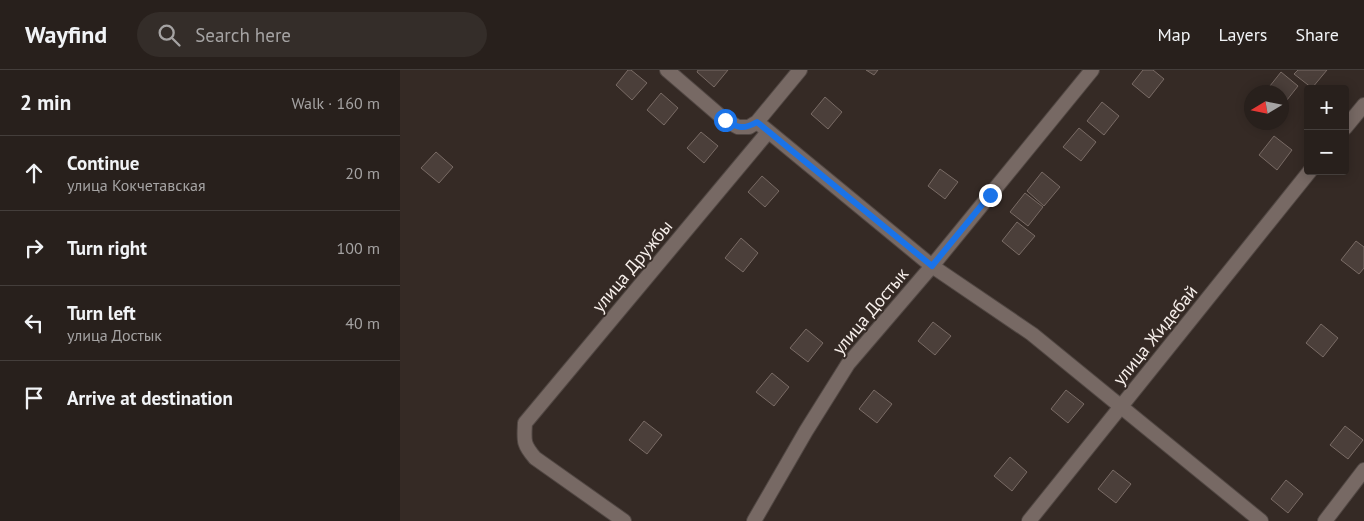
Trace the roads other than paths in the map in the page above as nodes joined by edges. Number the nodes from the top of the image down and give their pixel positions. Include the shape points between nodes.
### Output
1 (666, 70) edge
2 (800, 70) edge
3 (1092, 70) edge
4 (1364, 105) edge
5 (757, 122) junction
6 (1349, 123) edge
7 (768, 132) junction
8 (1307, 175) edge
9 (932, 266) junction
10 (1121, 408) junction
11 (1364, 470) edge
12 (624, 521) edge
13 (754, 521) edge
14 (1028, 521) edge
15 (1261, 521) edge
16 (1325, 521) edge

1 - 5 street via 738,128
2 - 5 street
3 - 9 street, улица Достык
4 - 6 street
5 - 7 street
7 - 9 street
7 - 12 street, улица Дружбы via 525,424 526,448 535,458
8 - 10 street, улица Жидебай
9 - 10 street via 1032,334
9 - 13 street, улица Достык via 848,364
10 - 14 street, улица Жидебай
10 - 15 street
11 - 16 street

